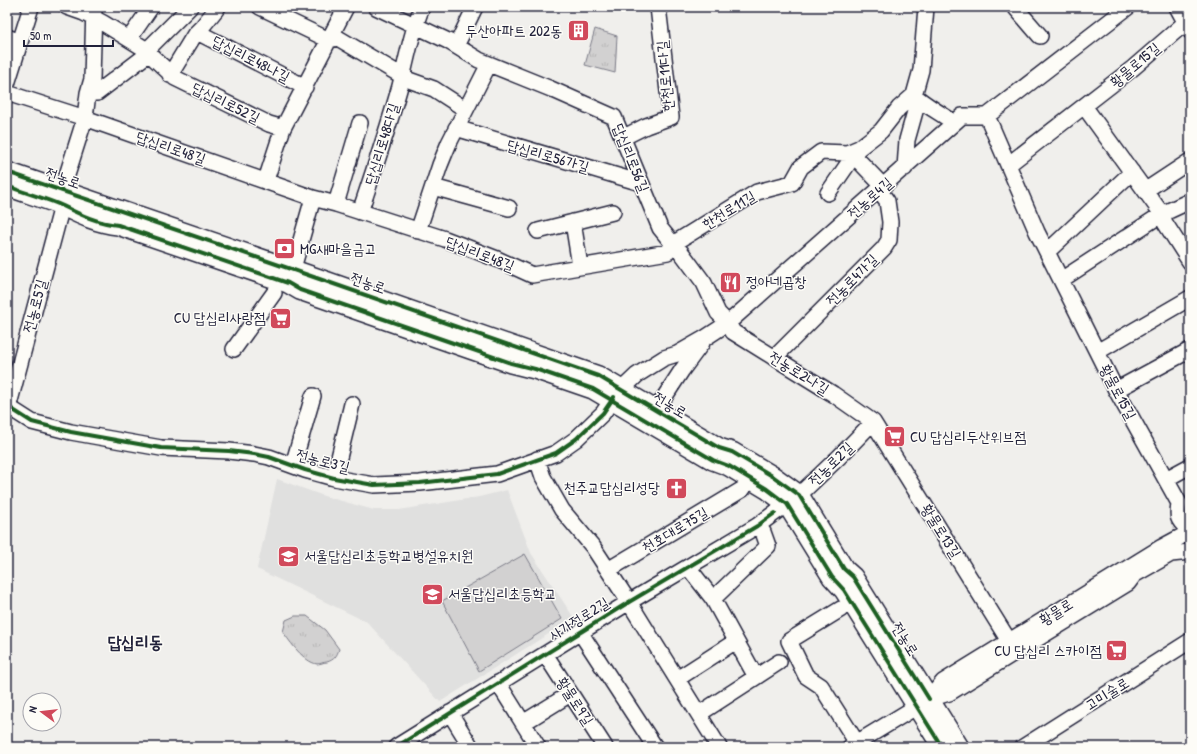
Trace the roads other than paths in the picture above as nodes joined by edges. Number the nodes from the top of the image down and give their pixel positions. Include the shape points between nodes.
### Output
1 (31, 7) edge
2 (67, 7) edge
3 (151, 7) edge
4 (190, 7) edge
5 (218, 7) edge
6 (260, 7) edge
7 (346, 7) edge
8 (376, 7) edge
9 (422, 7) edge
10 (475, 7) edge
11 (658, 7) edge
12 (926, 7) edge
13 (1015, 7) edge
14 (1128, 7) edge
15 (1177, 7) edge
16 (94, 12) edge
17 (414, 25) junction
18 (1188, 27) edge
19 (197, 32) junction
20 (1040, 36) dead end
21 (14, 39) edge
22 (129, 39) junction
23 (329, 40) junction
24 (456, 46) junction
25 (147, 52) junction
26 (489, 64) junction
27 (170, 75) junction
28 (402, 76) junction
29 (7, 84) edge
30 (305, 87) junction
31 (7, 93) edge
32 (88, 93) junction
33 (914, 95) junction
34 (1084, 106) junction
35 (465, 109) junction
36 (987, 116) junction
37 (84, 118) junction
38 (360, 123) dead end
39 (954, 123) junction
40 (283, 128) junction
41 (456, 128) junction
42 (622, 138) junction
43 (847, 153) junction
44 (1190, 161) edge
45 (1008, 165) junction
46 (905, 168) junction
47 (7, 172) edge
48 (1132, 172) junction
49 (266, 180) junction
50 (641, 183) junction
51 (7, 186) edge
52 (883, 186) junction
53 (433, 187) junction
54 (1146, 190) junction
55 (828, 193) dead end
56 (62, 198) junction
57 (313, 198) junction
58 (1190, 201) edge
59 (336, 204) junction
60 (509, 208) dead end
61 (360, 212) junction
62 (613, 212) dead end
63 (1162, 214) junction
64 (573, 222) junction
65 (418, 231) junction
66 (538, 231) dead end
67 (672, 244) junction
68 (1047, 252) junction
69 (1190, 262) edge
70 (580, 266) junction
71 (1061, 280) junction
72 (285, 282) junction
73 (1190, 298) edge
74 (728, 323) junction
75 (705, 338) junction
76 (234, 349) dead end
77 (1190, 350) edge
78 (1098, 352) junction
79 (774, 358) junction
80 (1116, 390) junction
81 (313, 396) dead end
82 (616, 396) junction
83 (352, 404) dead end
84 (8, 408) edge
85 (656, 410) junction
86 (873, 422) junction
87 (537, 459) junction
88 (293, 465) junction
89 (1190, 466) edge
90 (334, 478) junction
91 (1166, 479) junction
92 (743, 489) dead end
93 (793, 500) junction
94 (1186, 520) edge
95 (757, 526) junction
96 (1162, 547) junction
97 (1190, 552) edge
98 (688, 567) junction
99 (608, 570) junction
100 (713, 599) junction
101 (629, 602) junction
102 (841, 609) dead end
103 (580, 632) junction
104 (736, 641) junction
105 (1009, 641) junction
106 (1190, 641) edge
107 (545, 654) junction
108 (779, 662) dead end
109 (756, 677) junction
110 (677, 679) junction
111 (498, 683) junction
112 (570, 694) junction
113 (923, 703) junction
114 (450, 713) junction
115 (699, 714) junction
116 (523, 723) junction
117 (853, 745) edge
118 (396, 747) edge
119 (471, 747) edge
120 (538, 747) edge
121 (605, 747) edge
122 (656, 747) edge
123 (719, 747) edge
124 (942, 747) edge
125 (959, 747) edge
126 (1023, 747) edge

1 - 21 street
2 - 16 street, 답십리로52길
3 - 22 street
4 - 25 street
5 - 19 street
6 - 23 street
7 - 23 street, 답십리로48나길
8 - 17 street, 답십리로56길
9 - 17 street
10 - 24 street
11 - 42 street, 한천로11다길 via 671,117
12 - 33 street via 920,70
13 - 20 street
14 - 36 street
15 - 18 street
16 - 22 street, 답십리로52길
16 - 32 street, 전농로 via 92,79
17 - 24 street, 답십리로56길
17 - 28 street, 답십리로48다길
18 - 34 street, 황물로15길
19 - 27 street
19 - 30 street, 답십리로48나길
21 - 29 street
22 - 25 street, 답십리로52길
23 - 28 street via 338,38
23 - 30 street, 답십리로48나길
24 - 26 street, 답십리로56길
25 - 27 street, 답십리로52길
25 - 32 street via 96,93
26 - 35 street
26 - 42 street, 답십리로56길 via 614,117
27 - 40 street, 답십리로52길 via 269,124
28 - 35 street via 434,89
28 - 61 street, 답십리로48다길
30 - 40 street, 답십리로48나길
31 - 37 street, 답십리로48길
32 - 37 street, 전농로
33 - 39 street
33 - 43 street via 899,108 881,131 859,148
33 - 46 street via 916,108 907,140
34 - 45 street, 황물로15길
34 - 48 street
35 - 41 street
36 - 39 street, 전농로4길 via 962,116
36 - 45 street, 황물로15길
37 - 49 street, 답십리로48길
37 - 56 street, 전농로
38 - 59 street
39 - 46 street, 전농로4길
40 - 49 street, 답십리로48나길
41 - 50 street, 답십리로56가길
41 - 53 street
42 - 50 street, 답십리로56길
43 - 52 street via 857,158
43 - 55 street via 850,161
43 - 67 street, 한천로11길 via 821,152 802,167 792,183 758,192
44 - 54 street
45 - 68 street, 황물로15길
46 - 52 street, 전농로4길
47 - 56 main road, 전농로
48 - 54 street
48 - 68 street
49 - 57 street, 답십리로48길
50 - 67 street, 답십리로56길 via 660,228
51 - 56 main road, 전농로
52 - 74 street, 전농로4길
52 - 79 street, 전농로4가길 via 882,194 887,201 890,222 889,240 884,248
53 - 60 street
53 - 65 street
54 - 63 street
56 - 72 main road, 전농로 via 82,216 118,225
56 - 84 street, 전농로5길
57 - 59 street, 답십리로48길
57 - 72 street
58 - 63 street
59 - 61 street, 답십리로48길
61 - 65 street, 답십리로48길
62 - 64 street
63 - 69 street
63 - 71 street
64 - 66 street
64 - 70 street
65 - 70 street, 답십리로48길 via 497,258 532,275
67 - 70 street, 답십리로48길 via 668,252
67 - 74 street, 답십리로56길 via 704,283 718,313
68 - 71 street, 황물로15길
71 - 78 street, 황물로15길
72 - 76 street
72 - 82 main road, 전농로 via 511,363
73 - 78 street
74 - 75 street, 전농로4길
74 - 79 street, 전농로2나길 via 733,332
75 - 82 street, 전농로4길 via 677,354 664,358 638,375
75 - 85 street
77 - 80 street
78 - 80 street, 황물로15길
79 - 86 street, 전농로2나길
80 - 91 street, 황물로15길
81 - 88 street, 전농로3길
82 - 85 main road, 전농로
82 - 87 street, 전농로3길 via 603,413 576,439 556,453
82 - 93 main road, 전농로 via 713,460
83 - 90 street, 전농로3길
84 - 88 street, 전농로3길 via 32,422 71,432 162,448 254,454
85 - 93 main road, 전농로 via 774,477
86 - 93 street, 전농로2길
86 - 105 street, 황물로13길
87 - 90 street, 전농로3길 via 497,474 420,482 374,486
87 - 99 street via 543,477 562,510 593,547
88 - 90 street, 전농로3길
89 - 91 street
91 - 94 street, 황물로15길
92 - 99 street, 천호대로75길
93 - 95 street, 사가정로2길
93 - 113 main road, 전농로 via 832,577 844,590
94 - 96 street, 황물로
94 - 96 street
95 - 98 street, 사가정로2길
95 - 100 street via 763,532 768,546
96 - 105 street, 황물로
97 - 113 street, 황물로 via 1171,554 1134,575 1128,584 949,693
98 - 100 street
98 - 101 street, 사가정로2길
99 - 101 street
100 - 104 street
101 - 103 street, 사가정로2길
101 - 110 street
102 - 117 street, 황물로 via 789,641 806,676 821,686
103 - 107 street, 사가정로2길
103 - 122 street
104 - 109 street
104 - 110 street
105 - 113 street, 황물로 via 943,682
106 - 126 street, 고미술로
107 - 111 street, 사가정로2길
107 - 112 street, 황물로9길
108 - 109 street
109 - 115 street
110 - 115 street
111 - 114 street, 사가정로2길
111 - 116 street
112 - 116 street
112 - 121 street, 황물로9길
113 - 117 street, 황물로
113 - 124 main road, 전농로
113 - 125 main road, 전농로
114 - 118 street, 사가정로2길
114 - 119 street
115 - 123 street
116 - 120 street

